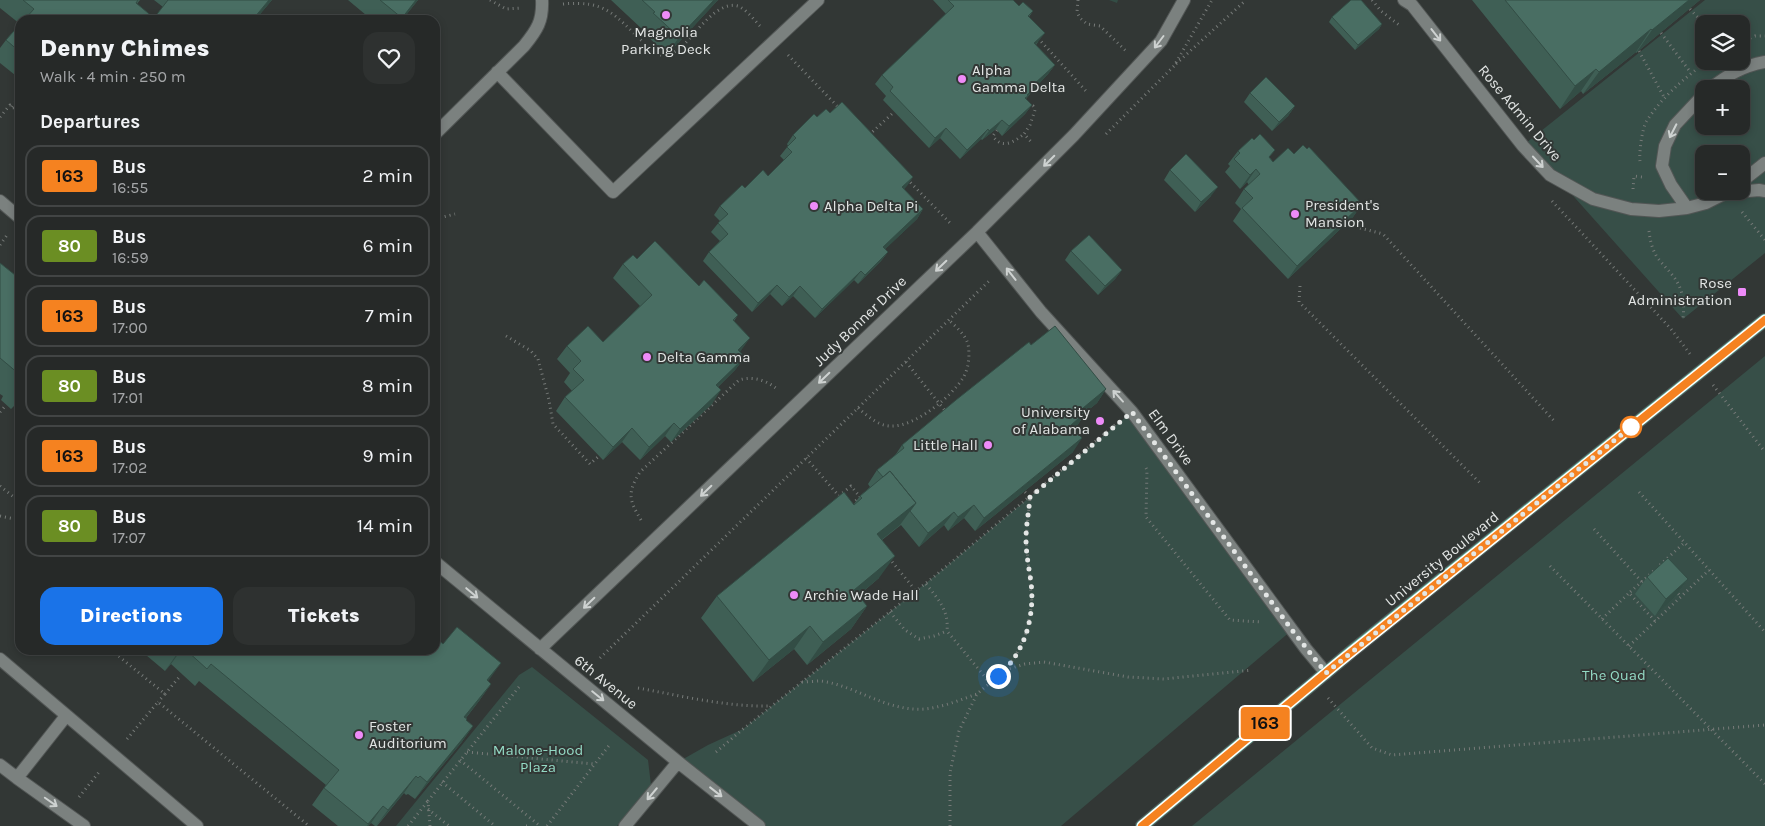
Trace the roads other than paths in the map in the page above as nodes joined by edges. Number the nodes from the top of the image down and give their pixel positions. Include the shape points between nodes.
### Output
1 (542, 0) edge
2 (818, 0) edge
3 (1184, 0) edge
4 (1410, 2) edge
5 (1765, 62) edge
6 (497, 72) junction
7 (1721, 80) edge
8 (1695, 104) edge
9 (440, 129) edge
10 (1765, 162) edge
11 (1750, 174) edge
12 (1750, 191) edge
13 (1765, 191) edge
14 (1712, 200) edge
15 (0, 201) edge
16 (1687, 208) junction
17 (15, 214) edge
18 (977, 232) junction
19 (1765, 320) edge
20 (440, 566) edge
21 (540, 649) junction
22 (0, 659) edge
23 (1326, 673) junction
24 (66, 716) junction
25 (678, 762) junction
26 (0, 765) edge
27 (17, 778) junction
28 (84, 826) edge
29 (197, 826) edge
30 (625, 826) edge
31 (759, 826) edge
32 (1142, 826) edge

1 - 6 street via 537,31
2 - 6 street via 613,192
3 -> 18 street, Judy Bonner Drive via 1161,41 1074,135
4 -> 16 street, Rose Admin Drive via 1523,146 1550,175 1593,200 1631,209
5 - 7 street via 1748,65
6 - 9 street
8 -> 16 street via 1675,125 1665,146 1662,166 1670,185
10 - 11 street
12 - 13 street, Rose Admin Drive
14 - 16 street, Rose Admin Drive
15 - 17 street
18 -> 21 street, Judy Bonner Drive
23 -> 18 street, Elm Drive via 1132,412 1041,312
19 - 23 main road, University Boulevard
20 -> 21 street, 6th Avenue
21 -> 25 street, 6th Avenue
22 - 24 street
23 - 32 main road, University Boulevard
24 - 27 street
24 - 29 street
25 -> 30 street
25 -> 31 street, 6th Avenue
26 - 27 street
27 -> 28 street

